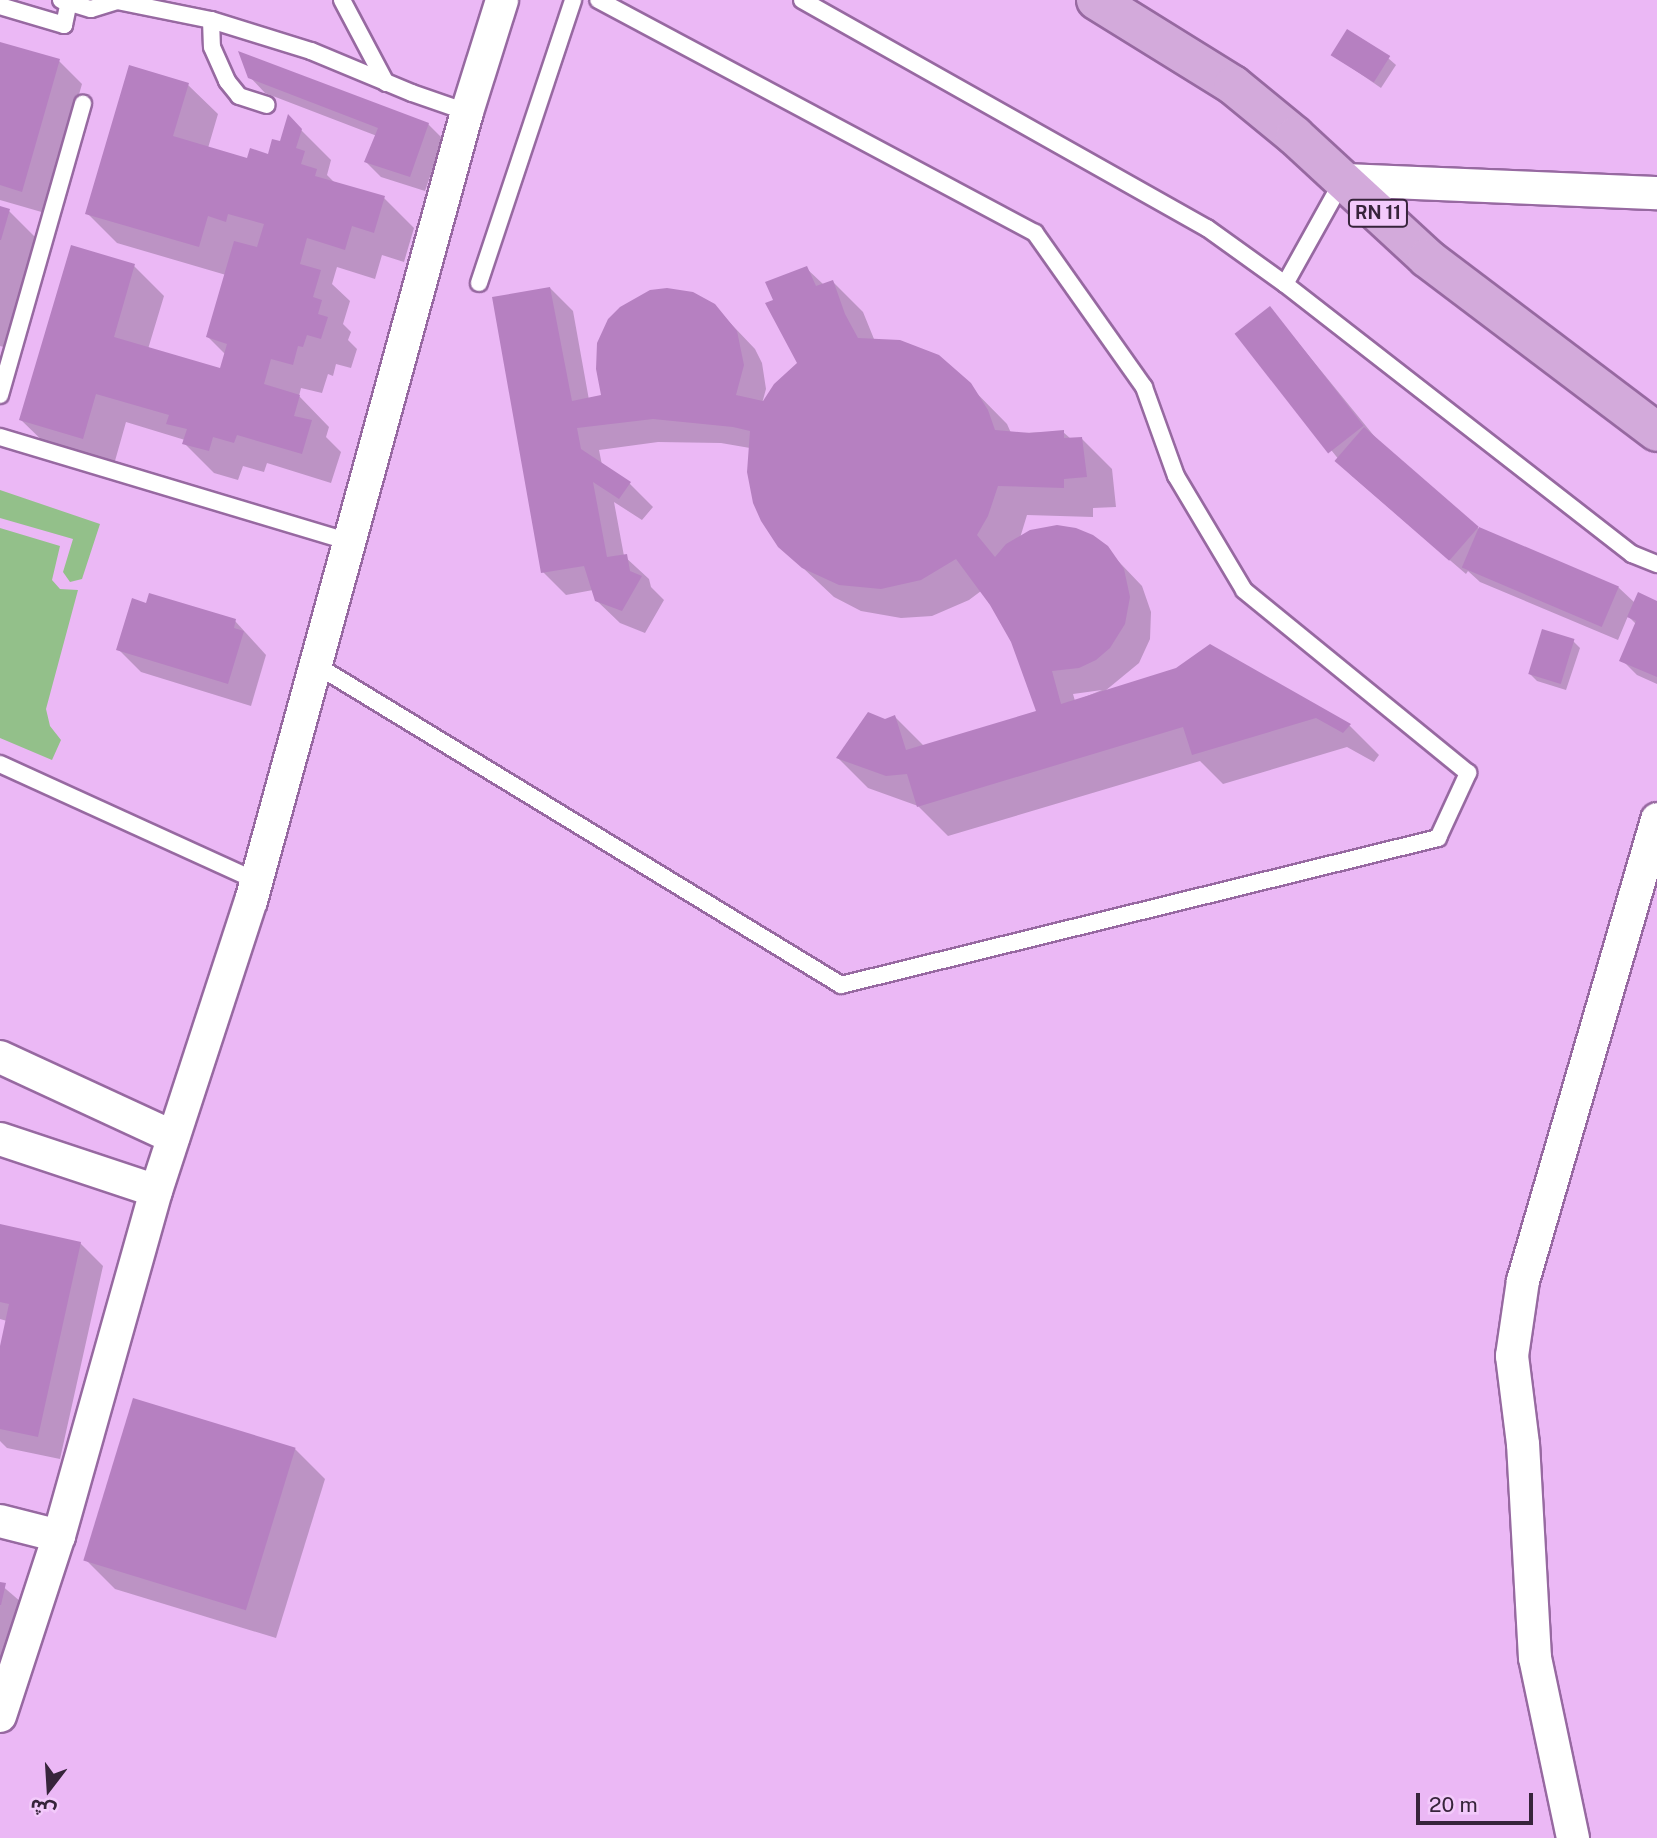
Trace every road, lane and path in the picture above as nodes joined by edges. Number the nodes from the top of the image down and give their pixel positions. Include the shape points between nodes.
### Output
1 (342, 0) edge
2 (502, 0) edge
3 (573, 0) edge
4 (598, 0) edge
5 (802, 0) edge
6 (1096, 0) edge
7 (65, 1) edge
8 (161, 5) edge
9 (0, 6) edge
10 (211, 20) junction
11 (387, 83) junction
12 (83, 104) dead end
13 (267, 105) dead end
14 (467, 113) junction
15 (1343, 180) junction
16 (1657, 193) edge
17 (479, 283) dead end
18 (1285, 284) junction
19 (0, 395) edge
20 (1657, 432) edge
21 (0, 437) edge
22 (349, 542) junction
23 (1657, 564) edge
24 (316, 665) junction
25 (0, 764) edge
26 (1657, 819) edge
27 (257, 881) junction
28 (0, 1057) edge
29 (173, 1137) junction
30 (0, 1139) edge
31 (156, 1191) junction
32 (0, 1521) edge
33 (59, 1536) junction
34 (0, 1716) edge
35 (1573, 1838) edge

1 - 11 lane
2 - 14 street
3 - 17 lane
4 - 24 lane via 1035,233 1144,387 1176,477 1244,590 1468,773 1438,838 841,985
5 - 18 lane via 1207,228
6 - 15 main road, RN 11 via 1233,85
7 - 8 lane via 91,9 117,1
7 - 9 lane via 64,25
8 - 10 lane
10 - 11 lane via 311,51
10 - 13 lane via 212,47 227,81 239,96
11 - 14 lane
12 - 19 lane
14 - 22 street
15 - 16 street
15 - 18 lane
15 - 20 main road, RN 11 via 1427,258
18 - 23 lane via 1632,554
21 - 22 lane
22 - 24 street
24 - 27 street
25 - 27 lane
26 - 35 street via 1523,1280 1513,1356 1523,1444 1535,1658
27 - 29 street
28 - 29 street
29 - 31 street
30 - 31 street
31 - 33 street
32 - 33 street
33 - 34 street

